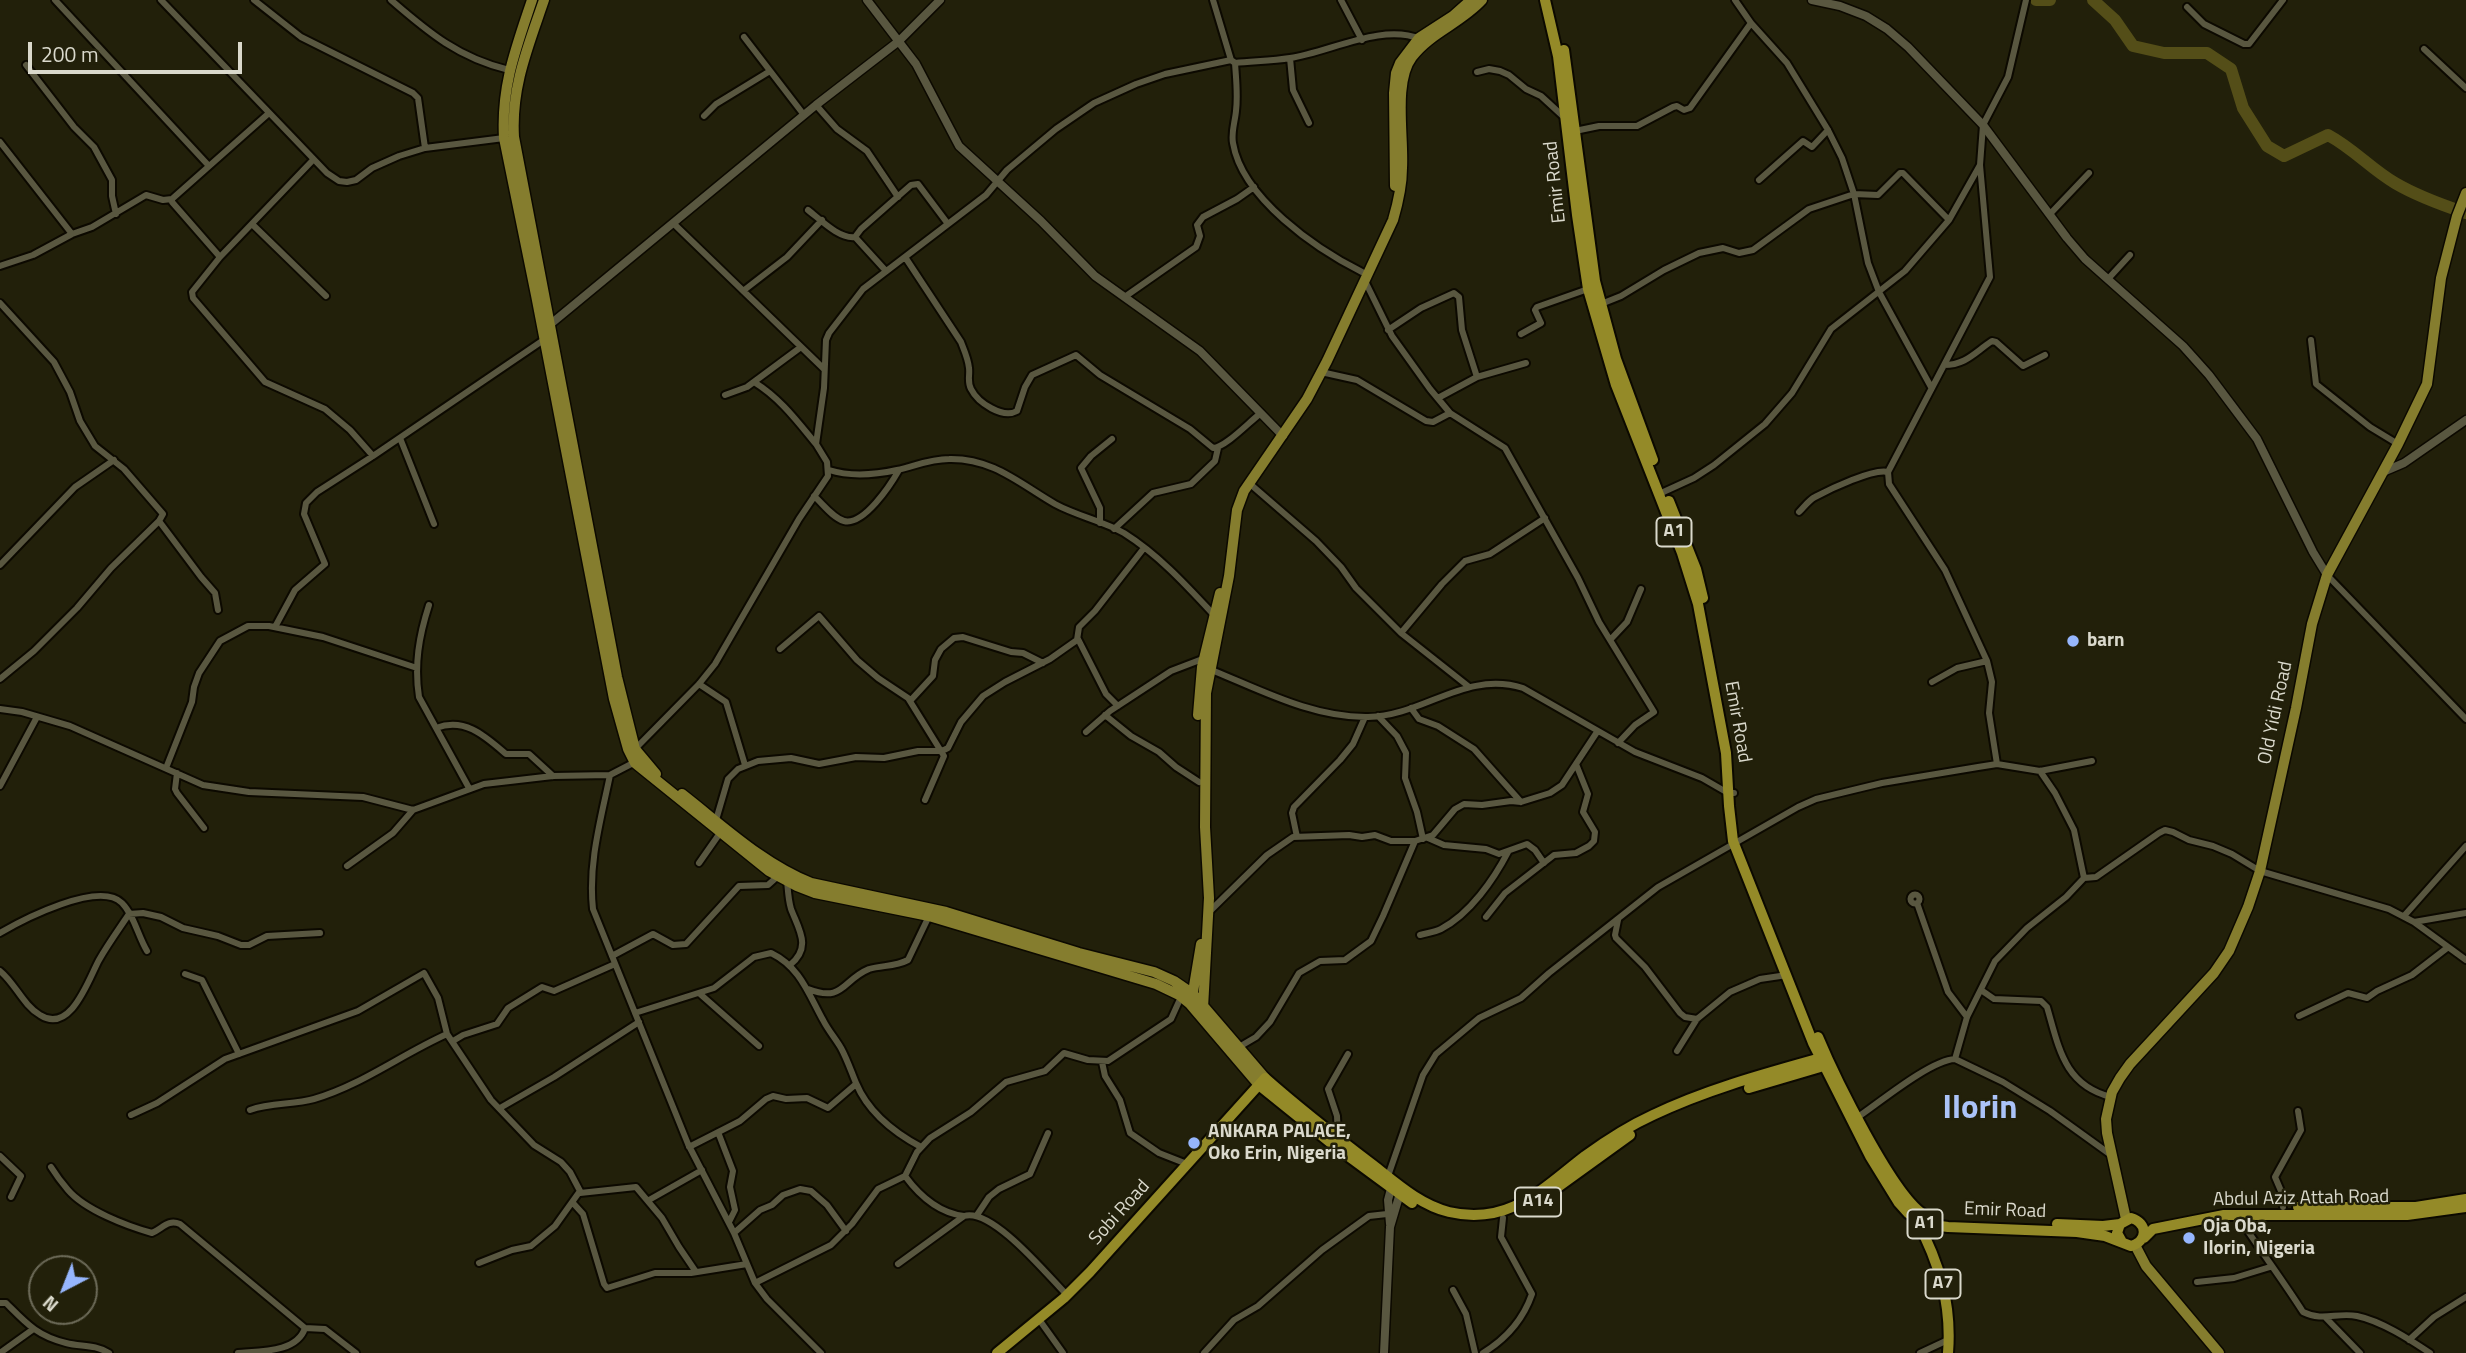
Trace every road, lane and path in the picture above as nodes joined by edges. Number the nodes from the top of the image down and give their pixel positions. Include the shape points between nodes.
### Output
1 (55, 0) edge
2 (161, 0) edge
3 (254, 0) edge
4 (391, 0) edge
5 (532, 0) edge
6 (544, 0) edge
7 (867, 0) edge
8 (940, 0) edge
9 (1213, 0) edge
10 (1341, 0) edge
11 (1471, 0) edge
12 (1482, 0) edge
13 (1545, 0) edge
14 (1552, 0) edge
15 (1735, 0) edge
16 (1812, 0) edge
17 (2283, 0) edge
18 (2026, 3) edge
19 (2187, 7) dead end
20 (1751, 23) junction
21 (744, 37) dead end
22 (1362, 40) junction
23 (900, 41) junction
24 (1422, 41) junction
25 (2424, 49) dead end
26 (1290, 58) junction
27 (1233, 61) junction
28 (26, 65) dead end
29 (509, 70) junction
30 (770, 71) junction
31 (1477, 72) dead end
32 (2466, 88) edge
33 (816, 105) junction
34 (269, 113) junction
35 (804, 115) junction
36 (704, 116) dead end
37 (1566, 120) junction
38 (1309, 122) dead end
39 (1983, 125) junction
40 (1828, 130) junction
41 (1576, 131) junction
42 (504, 138) junction
43 (0, 142) edge
44 (425, 148) junction
45 (313, 160) junction
46 (1980, 165) junction
47 (209, 166) junction
48 (2089, 173) dead end
49 (1759, 180) dead end
50 (997, 181) junction
51 (1254, 187) junction
52 (2466, 192) edge
53 (1854, 194) junction
54 (898, 197) junction
55 (172, 200) junction
56 (808, 210) dead end
57 (116, 214) junction
58 (2050, 214) junction
59 (822, 220) junction
60 (1949, 220) junction
61 (673, 223) junction
62 (252, 224) junction
63 (948, 224) junction
64 (72, 234) junction
65 (855, 237) junction
66 (2130, 255) dead end
67 (220, 257) junction
68 (905, 257) junction
69 (0, 266) edge
70 (886, 271) junction
71 (1364, 276) junction
72 (2108, 279) junction
73 (1588, 289) junction
74 (743, 291) junction
75 (1879, 292) junction
76 (326, 296) dead end
77 (1126, 296) junction
78 (0, 303) edge
79 (1601, 304) junction
80 (1388, 330) junction
81 (546, 332) junction
82 (1521, 334) dead end
83 (2311, 340) dead end
84 (801, 347) junction
85 (2045, 355) dead end
86 (1526, 363) dead end
87 (1944, 365) junction
88 (824, 369) junction
89 (1321, 372) junction
90 (1477, 377) junction
91 (754, 382) junction
92 (1931, 387) junction
93 (725, 395) dead end
94 (1438, 398) junction
95 (1261, 413) junction
96 (1450, 413) junction
97 (2466, 421) edge
98 (1281, 434) junction
99 (400, 438) junction
100 (1112, 439) dead end
101 (816, 444) junction
102 (2399, 444) junction
103 (1218, 448) junction
104 (373, 457) junction
105 (114, 460) junction
106 (829, 470) junction
107 (899, 470) junction
108 (1888, 471) junction
109 (2382, 472) junction
110 (1249, 483) junction
111 (1662, 493) junction
112 (814, 496) junction
113 (1799, 512) dead end
114 (1545, 518) junction
115 (159, 521) junction
116 (1100, 523) junction
117 (434, 524) dead end
118 (1114, 529) junction
119 (1144, 548) junction
120 (0, 565) edge
121 (2327, 575) junction
122 (1641, 589) dead end
123 (429, 605) dead end
124 (218, 610) dead end
125 (1215, 616) junction
126 (275, 627) junction
127 (603, 627) junction
128 (1401, 633) junction
129 (1078, 639) junction
130 (1611, 639) junction
131 (780, 649) dead end
132 (1987, 661) junction
133 (1043, 663) junction
134 (1206, 665) junction
135 (417, 668) junction
136 (0, 679) edge
137 (1932, 682) dead end
138 (699, 684) junction
139 (1468, 686) junction
140 (910, 701) junction
141 (1118, 706) junction
142 (1411, 708) junction
143 (0, 709) edge
144 (1105, 715) junction
145 (1378, 716) junction
146 (37, 717) junction
147 (1366, 717) junction
148 (2466, 719) edge
149 (436, 728) junction
150 (1086, 732) dead end
151 (1597, 732) junction
152 (1618, 743) junction
153 (942, 751) junction
154 (637, 757) junction
155 (2092, 761) dead end
156 (1576, 764) junction
157 (1997, 764) junction
158 (746, 765) junction
159 (166, 768) junction
160 (2040, 771) junction
161 (177, 773) junction
162 (611, 775) junction
163 (553, 776) junction
164 (1199, 782) junction
165 (0, 786) edge
166 (469, 788) junction
167 (1731, 793) junction
168 (925, 800) dead end
169 (1521, 802) junction
170 (413, 810) junction
171 (716, 820) junction
172 (204, 828) dead end
173 (720, 833) junction
174 (1297, 837) junction
175 (1425, 839) junction
176 (1415, 841) junction
177 (1738, 842) junction
178 (2466, 846) edge
179 (1508, 852) junction
180 (699, 863) dead end
181 (1544, 863) junction
182 (346, 866) dead end
183 (2260, 871) junction
184 (783, 878) junction
185 (2084, 878) junction
186 (1917, 903) dead end
187 (1209, 912) junction
188 (2466, 913) edge
189 (129, 914) junction
190 (929, 916) junction
191 (2404, 916) junction
192 (1486, 917) dead end
193 (1618, 919) junction
194 (2414, 922) junction
195 (0, 933) edge
196 (320, 933) dead end
197 (1420, 935) dead end
198 (2447, 948) junction
199 (147, 951) dead end
200 (612, 956) junction
201 (2466, 960) edge
202 (615, 964) junction
203 (790, 965) junction
204 (0, 971) edge
205 (185, 974) dead end
206 (1787, 975) junction
207 (807, 988) junction
208 (1981, 990) junction
209 (699, 993) junction
210 (1188, 998) junction
211 (1202, 1010) junction
212 (635, 1013) junction
213 (2300, 1016) dead end
214 (1967, 1017) junction
215 (1697, 1019) junction
216 (639, 1022) junction
217 (447, 1034) junction
218 (453, 1041) junction
219 (759, 1046) dead end
220 (1239, 1047) junction
221 (1677, 1051) dead end
222 (239, 1054) junction
223 (1348, 1055) dead end
224 (1955, 1059) junction
225 (1825, 1061) junction
226 (1102, 1062) junction
227 (1262, 1081) junction
228 (856, 1084) junction
229 (2111, 1097) junction
230 (499, 1108) junction
231 (250, 1110) dead end
232 (2298, 1111) dead end
233 (131, 1115) dead end
234 (1858, 1117) junction
235 (718, 1132) junction
236 (1048, 1133) dead end
237 (1339, 1139) junction
238 (690, 1147) junction
239 (921, 1147) junction
240 (2111, 1154) junction
241 (0, 1156) edge
242 (1187, 1164) junction
243 (51, 1167) dead end
244 (702, 1170) junction
245 (905, 1176) junction
246 (1395, 1186) junction
247 (580, 1193) junction
248 (11, 1197) dead end
249 (649, 1200) junction
250 (573, 1203) junction
251 (2465, 1203) edge
252 (2283, 1207) junction
253 (1387, 1214) junction
254 (2237, 1214) junction
255 (977, 1215) junction
256 (964, 1216) junction
257 (1503, 1218) junction
258 (1916, 1219) junction
259 (2138, 1221) junction
260 (729, 1222) junction
261 (2123, 1222) junction
262 (1933, 1226) junction
263 (1390, 1227) junction
264 (2052, 1227) junction
265 (846, 1231) junction
266 (734, 1233) junction
267 (2122, 1242) junction
268 (2139, 1242) junction
269 (479, 1263) dead end
270 (747, 1264) junction
271 (898, 1264) dead end
272 (2270, 1267) junction
273 (696, 1272) junction
274 (2197, 1282) dead end
275 (755, 1283) junction
276 (1453, 1290) dead end
277 (1067, 1295) junction
278 (2466, 1297) edge
279 (0, 1303) edge
280 (1038, 1318) junction
281 (2326, 1318) junction
282 (305, 1328) junction
283 (32, 1330) junction
284 (1952, 1338) junction
285 (2409, 1340) junction
286 (0, 1353) edge
287 (109, 1353) edge
288 (238, 1353) edge
289 (356, 1353) edge
290 (821, 1353) edge
291 (997, 1353) edge
292 (1063, 1353) edge
293 (1204, 1353) edge
294 (1384, 1353) edge
295 (1475, 1353) edge
296 (1483, 1353) edge
297 (1920, 1353) edge
298 (1950, 1353) edge
299 (2219, 1353) edge
300 (2360, 1353) edge
301 (2430, 1353) edge

1 - 47 street
2 - 34 street
3 - 44 street via 301,37 413,93 420,107
4 - 29 street via 456,51
5 - 29 main road
6 - 81 main road via 520,73 513,112
7 - 23 street
8 - 23 street
9 - 27 street
10 - 22 street
11 - 24 main road
12 - 24 main road via 1460,21
13 - 37 highway, Emir Road / A1
14 - 41 highway, Emir Road / A1
15 - 20 street
16 - 39 street via 1853,11 1887,29
17 - 19 street via 2249,44 2204,24
18 - 39 street via 2008,78
20 - 40 street via 1787,63
20 - 41 street via 1690,108 1673,107 1637,126
21 - 30 street
22 - 24 street via 1395,34
22 - 26 street
23 - 33 street
23 - 50 street via 922,73 954,141
24 - 71 main road via 1405,55 1396,73 1395,185
25 - 32 street
26 - 27 street
26 - 38 street via 1293,90
27 - 50 street via 1165,74 1094,103 1056,129
27 - 51 street via 1233,145
28 - 57 street via 94,147 112,180
29 - 42 main road
30 - 35 street
30 - 36 street
31 - 37 street via 1489,69 1509,75
33 - 35 street
33 - 54 street via 837,129 867,151
34 - 45 street
34 - 47 street
35 - 61 street
37 - 73 highway, Emir Road / A1
39 - 46 street
39 - 58 street
40 - 49 street via 1812,147 1803,141 1798,144
40 - 53 street
41 - 79 highway, Emir Road / A1 via 1588,241
42 - 44 street
42 - 81 main road
43 - 64 street
44 - 45 street via 388,160 347,182 339,181
45 - 62 street
46 - 60 street
46 - 87 street via 1990,277
47 - 55 street
48 - 58 street
50 - 63 street
50 - 77 street via 1083,265
51 - 71 street via 1313,244
51 - 77 street via 1203,217 1197,225 1196,247
52 - 102 main road, Old Yidi Road via 2441,278 2427,384
53 - 60 street via 1878,195 1903,173
53 - 75 street
53 - 79 street via 1809,209 1753,250 1739,253 1723,248 1699,253
54 - 63 street via 918,184
54 - 65 street
55 - 57 street via 146,195
55 - 67 street
56 - 59 street
57 - 64 street
58 - 72 street via 2076,249
59 - 65 street via 843,236
59 - 74 street via 787,257
60 - 75 street via 1922,254
61 - 74 street
61 - 81 street
62 - 67 street
62 - 76 street
63 - 68 street
64 - 69 street
65 - 70 street
66 - 72 street
67 - 104 street via 192,292 204,314 265,382 325,409
68 - 70 street
68 - 103 street via 961,342 971,389 990,407 1013,414 1032,374 1076,355 1100,375
70 - 88 street via 863,289 829,333
71 - 80 street
71 - 89 main road
71 - 98 main road
72 - 121 street via 2183,346 2233,404 2257,439
73 - 82 street via 1542,304 1535,310 1541,323
73 - 111 highway, Emir Road / A1 via 1616,385
74 - 84 street
75 - 92 street
75 - 111 street via 1831,328 1792,393 1765,424 1714,465
77 - 95 street via 1200,351
78 - 105 street via 54,362 80,421 96,446
79 - 111 highway, Emir Road / A1
80 - 90 street via 1420,308 1454,293
80 - 94 street
81 - 99 street
81 - 127 main road
81 - 127 main road via 566,417
83 - 102 street via 2316,384
84 - 88 street
84 - 91 street
85 - 87 street via 2023,366 1992,341 1965,361
86 - 90 street
87 - 92 street
88 - 101 street
89 - 96 street via 1357,380 1426,421
89 - 98 main road
90 - 94 street
91 - 93 street
91 - 101 street via 789,410
92 - 108 street
94 - 96 street
95 - 98 street
95 - 103 street
96 - 114 street via 1505,448
97 - 109 street via 2404,463
98 - 110 main road
98 - 125 main road via 1234,499
99 - 104 street
99 - 117 street
100 - 116 street via 1081,468 1100,509
101 - 106 street
102 - 109 main road, Old Yidi Road
103 - 118 street via 1215,461 1191,484 1153,493
104 - 126 street via 306,503 304,514 325,564 295,590
105 - 115 street via 160,508
105 - 120 street via 75,486
106 - 107 street via 860,475
106 - 112 street
107 - 112 street via 873,507 853,521 842,520
107 - 116 street via 949,458 986,463 1057,505
108 - 113 street via 1840,484 1814,497
108 - 132 street via 1889,484 1945,570
109 - 121 main road, Old Yidi Road
110 - 128 street via 1316,541
110 - 134 main road via 1237,510 1229,576
111 - 167 highway, Emir Road / A1 via 1703,624
112 - 138 street
114 - 128 street via 1490,554 1465,561
114 - 130 street
115 - 124 street via 215,593
115 - 136 street via 78,608
116 - 118 street
118 - 119 street
119 - 125 street via 1180,577
119 - 129 street via 1079,627
121 - 148 street
121 - 183 main road, Old Yidi Road via 2312,624
122 - 130 street via 1627,622
123 - 135 street
125 - 134 main road
126 - 135 street via 323,636
126 - 159 street via 248,626 220,641 199,673
127 - 154 main road
128 - 139 street
129 - 133 street
129 - 141 street via 1100,684
130 - 152 street via 1654,712
131 - 140 street via 818,616 857,660
132 - 137 street via 1957,668
132 - 157 street
133 - 140 street via 1023,653 954,638 941,649 933,676
133 - 153 street via 983,696
134 - 141 street via 1171,671
134 - 147 street via 1311,709
134 - 164 main road via 1198,692
134 - 187 main road
135 - 149 street via 419,697
138 - 154 street
138 - 158 street via 726,702
139 - 142 street
139 - 151 street via 1498,683 1523,688
140 - 153 street
141 - 144 street
142 - 145 street
142 - 169 street via 1419,719 1479,753
143 - 146 street
144 - 150 street
144 - 164 street
145 - 147 street
145 - 175 street via 1406,752 1405,778
146 - 159 street via 70,726
146 - 165 street
147 - 174 street via 1353,744 1294,807
149 - 163 street via 456,724 478,731 506,754 529,754
149 - 166 street
151 - 152 street
151 - 156 street
152 - 167 street
153 - 158 street via 819,764 774,758
153 - 168 street via 943,763
154 - 162 street
154 - 171 main road
154 - 173 main road
155 - 160 street
156 - 169 street via 1557,789
156 - 181 street via 1588,794 1583,812 1596,837 1583,850 1560,853
157 - 160 street
157 - 177 street via 1816,799
158 - 171 street via 733,772 724,785
159 - 161 street
160 - 185 street via 2074,830
161 - 170 street via 217,788 363,797
161 - 172 street via 175,789
162 - 163 street
162 - 200 street via 591,890 593,909
163 - 166 street
164 - 210 main road via 1202,936
166 - 170 street
167 - 177 highway, Emir Road / A1
169 - 175 street via 1464,804
170 - 182 street via 393,833
171 - 210 main road via 769,861 811,883 946,912 1154,972 1174,981
173 - 180 street
173 - 184 main road
174 - 176 street via 1375,835 1391,841
174 - 187 street via 1267,855
175 - 176 street
175 - 179 street
176 - 220 street via 1371,941 1345,960 1320,961 1299,974 1270,1022
177 - 193 street via 1679,873
177 - 206 highway, Emir Road / A1
177 - 225 highway, Emir Road / A1
178 - 191 street
179 - 181 street via 1527,844
179 - 197 street via 1464,911 1439,930
181 - 192 street via 1505,893
183 - 185 street via 2213,846 2165,830 2096,877
183 - 191 street
183 - 229 main road, Old Yidi Road via 2248,907 2214,973 2130,1064
184 - 190 main road via 815,893
184 - 200 street via 768,885 739,887 686,944 673,945 653,934
184 - 203 street via 804,938 799,956
185 - 208 street via 1995,961
186 - 214 street via 1948,992
187 - 211 main road
188 - 194 street
189 - 195 street via 113,897 68,900
189 - 196 street via 161,917 241,945 267,936
189 - 199 street
189 - 204 street via 79,1002 59,1018 40,1016
190 - 207 street via 908,960 869,970 827,995
190 - 210 main road via 1156,984
191 - 194 street
193 - 215 street via 1616,938 1680,1013
193 - 246 street via 1521,998 1479,1018 1436,1054 1423,1075
194 - 198 street
198 - 201 street
198 - 213 street via 2412,975 2367,998 2348,993
200 - 202 street
202 - 212 street
202 - 218 street via 554,991 542,987 508,1008 497,1024
203 - 207 street
203 - 209 street via 771,953 760,954 714,988
205 - 222 street via 202,980
206 - 215 street via 1740,986
206 - 225 highway, Emir Road / A1
207 - 228 street
208 - 214 street
208 - 229 street via 1994,999 2041,1002 2047,1007 2073,1076
209 - 212 street
209 - 219 street
210 - 211 main road
210 - 226 street via 1171,1019
211 - 220 main road
211 - 227 main road
212 - 216 street
214 - 224 street
215 - 221 street
216 - 230 street
216 - 238 street
217 - 218 street
217 - 222 street via 438,998 424,973 358,1011
217 - 231 street via 338,1090 312,1100
218 - 230 street
220 - 227 main road
222 - 233 street
223 - 237 street via 1328,1089
224 - 234 street via 1930,1068
224 - 240 street via 2003,1082
225 - 234 highway, Emir Road / A1
225 - 246 highway, A14 via 1699,1096 1650,1116 1606,1141 1528,1200 1503,1211 1475,1215 1446,1212
225 - 257 highway, A14 via 1694,1104 1654,1122 1605,1151 1545,1198
225 - 258 highway, Emir Road / A1 via 1886,1184
226 - 239 street via 1064,1053 1045,1070 1006,1082
226 - 242 street via 1130,1133 1159,1153
227 - 237 highway, A14
227 - 242 highway, Sobi Road
227 - 246 highway, A14 via 1309,1126
228 - 235 street via 828,1108 807,1098 769,1097
228 - 239 street via 884,1124
229 - 240 main road, Old Yidi Road via 2106,1119
230 - 247 street via 534,1145 561,1162
232 - 252 street via 2301,1130 2275,1177
234 - 264 highway, Emir Road / A1 via 1895,1184 1921,1214
235 - 238 street
235 - 260 street via 733,1171 730,1187 735,1210
236 - 255 street via 1030,1174 999,1189
237 - 246 highway, A14
238 - 244 street
239 - 245 street
240 - 261 main road, Old Yidi Road
241 - 248 street via 21,1176
242 - 277 highway, Sobi Road
243 - 282 street via 81,1201 125,1224 152,1233 174,1221 180,1224
244 - 249 street
244 - 260 street
245 - 256 street via 920,1195
245 - 265 street via 878,1189
246 - 253 street
246 - 257 highway, A14 via 1445,1219 1474,1223
246 - 263 street
247 - 249 street via 631,1186
247 - 250 street
249 - 273 street
250 - 269 street via 531,1246
250 - 273 street via 583,1214 607,1288 655,1273
251 - 252 highway, Abdul Aziz Attah Road
251 - 254 highway, Abdul Aziz Attah Road via 2407,1215
252 - 259 highway, Abdul Aziz Attah Road via 2222,1209
253 - 263 street
253 - 293 street via 1369,1216 1322,1250 1224,1329
254 - 268 highway, Abdul Aziz Attah Road via 2152,1229
254 - 272 street
255 - 256 street
255 - 277 street via 1030,1255
256 - 271 street
257 - 296 street via 1501,1237 1532,1294 1513,1328
258 - 262 highway, Emir Road / A1
258 - 284 highway, A7 via 1941,1277
259 - 261 highway
259 - 268 highway via 2144,1231
260 - 266 street
261 - 264 highway, Emir Road / A1
261 - 267 highway via 2117,1233
262 - 264 highway, Emir Road / A1
262 - 284 highway, A7 via 1952,1299
263 - 294 street
264 - 267 highway, Emir Road / A1
265 - 266 street via 827,1205 811,1191 800,1189 783,1195
265 - 275 street via 831,1245
266 - 270 street
267 - 268 highway
268 - 299 main road via 2146,1266
270 - 273 street
270 - 275 street
272 - 274 street via 2234,1278
272 - 281 street via 2303,1312
275 - 290 street
276 - 295 street via 1466,1314
277 - 280 highway, Sobi Road
278 - 285 street
279 - 283 street via 6,1303
280 - 291 highway, Sobi Road
280 - 292 street
281 - 285 street via 2358,1316
281 - 300 street
282 - 288 street via 291,1344
282 - 289 street via 325,1329
283 - 286 street
283 - 287 street via 66,1343 98,1346
284 - 297 street
284 - 298 highway, A7
285 - 301 street

